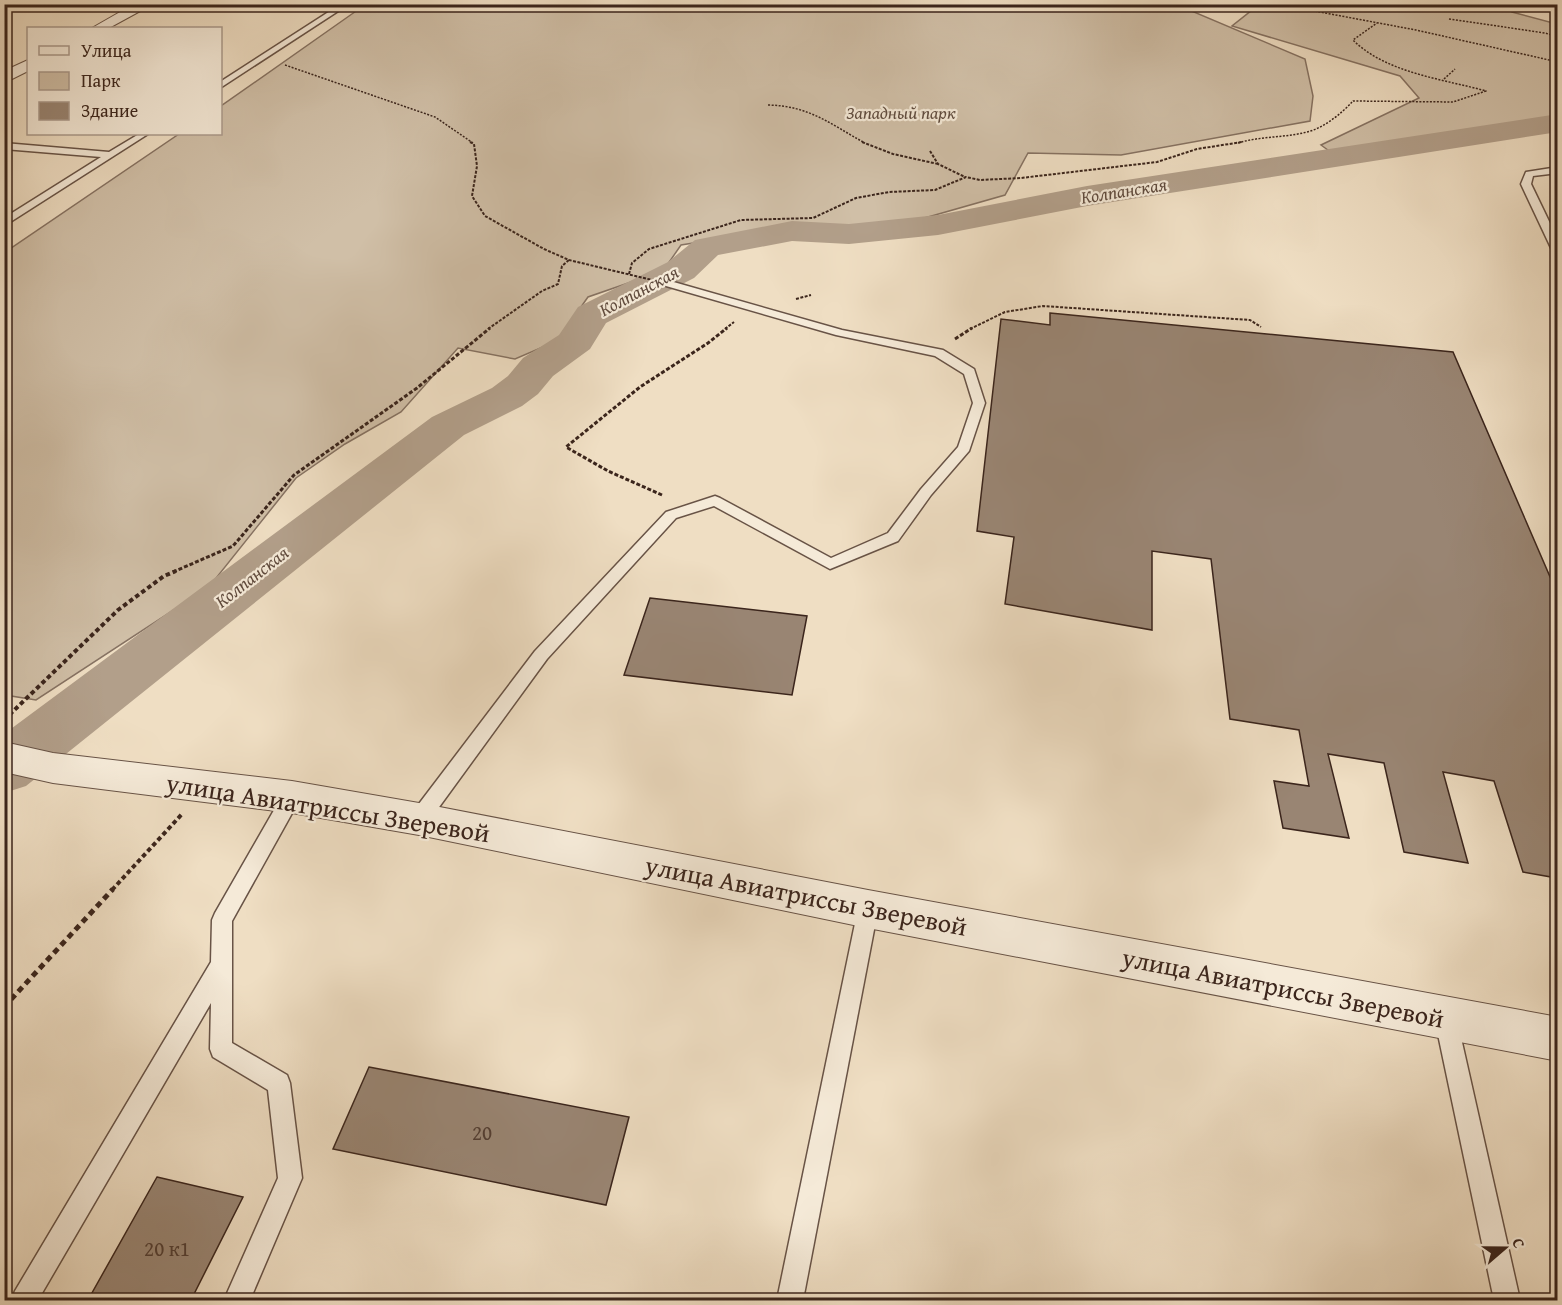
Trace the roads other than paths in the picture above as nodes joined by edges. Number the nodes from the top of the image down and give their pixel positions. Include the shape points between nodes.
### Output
1 (146, 4) edge
2 (346, 4) edge
3 (101, 27) edge
4 (27, 66) edge
5 (4, 78) edge
6 (222, 85) edge
7 (142, 135) edge
8 (4, 146) edge
9 (110, 155) junction
10 (1557, 170) edge
11 (4, 223) edge
12 (1557, 252) edge
13 (670, 284) dead end
14 (4, 758) edge
15 (292, 797) junction
16 (420, 819) junction
17 (868, 909) junction
18 (222, 965) junction
19 (1446, 1019) junction
20 (1557, 1039) edge
21 (24, 1300) edge
22 (237, 1300) edge
23 (790, 1300) edge
24 (1507, 1300) edge

1 - 3 street
2 - 6 lane
4 - 5 street
7 - 9 lane
8 - 9 lane
9 - 11 lane
10 - 12 lane via 1529,174 1526,184
13 - 16 lane via 840,333 939,353 970,372 979,403 964,448 893,537 830,564 715,501 671,515 541,655
14 - 15 street, улица Авиатриссы Зверевой via 53,768
15 - 16 street, улица Авиатриссы Зверевой
15 - 18 lane via 222,920
16 - 17 street, улица Авиатриссы Зверевой
17 - 19 street, улица Авиатриссы Зверевой
17 - 23 lane
18 - 21 lane
18 - 22 lane via 221,1049 279,1083 290,1178
19 - 20 street, улица Авиатриссы Зверевой
19 - 24 lane

